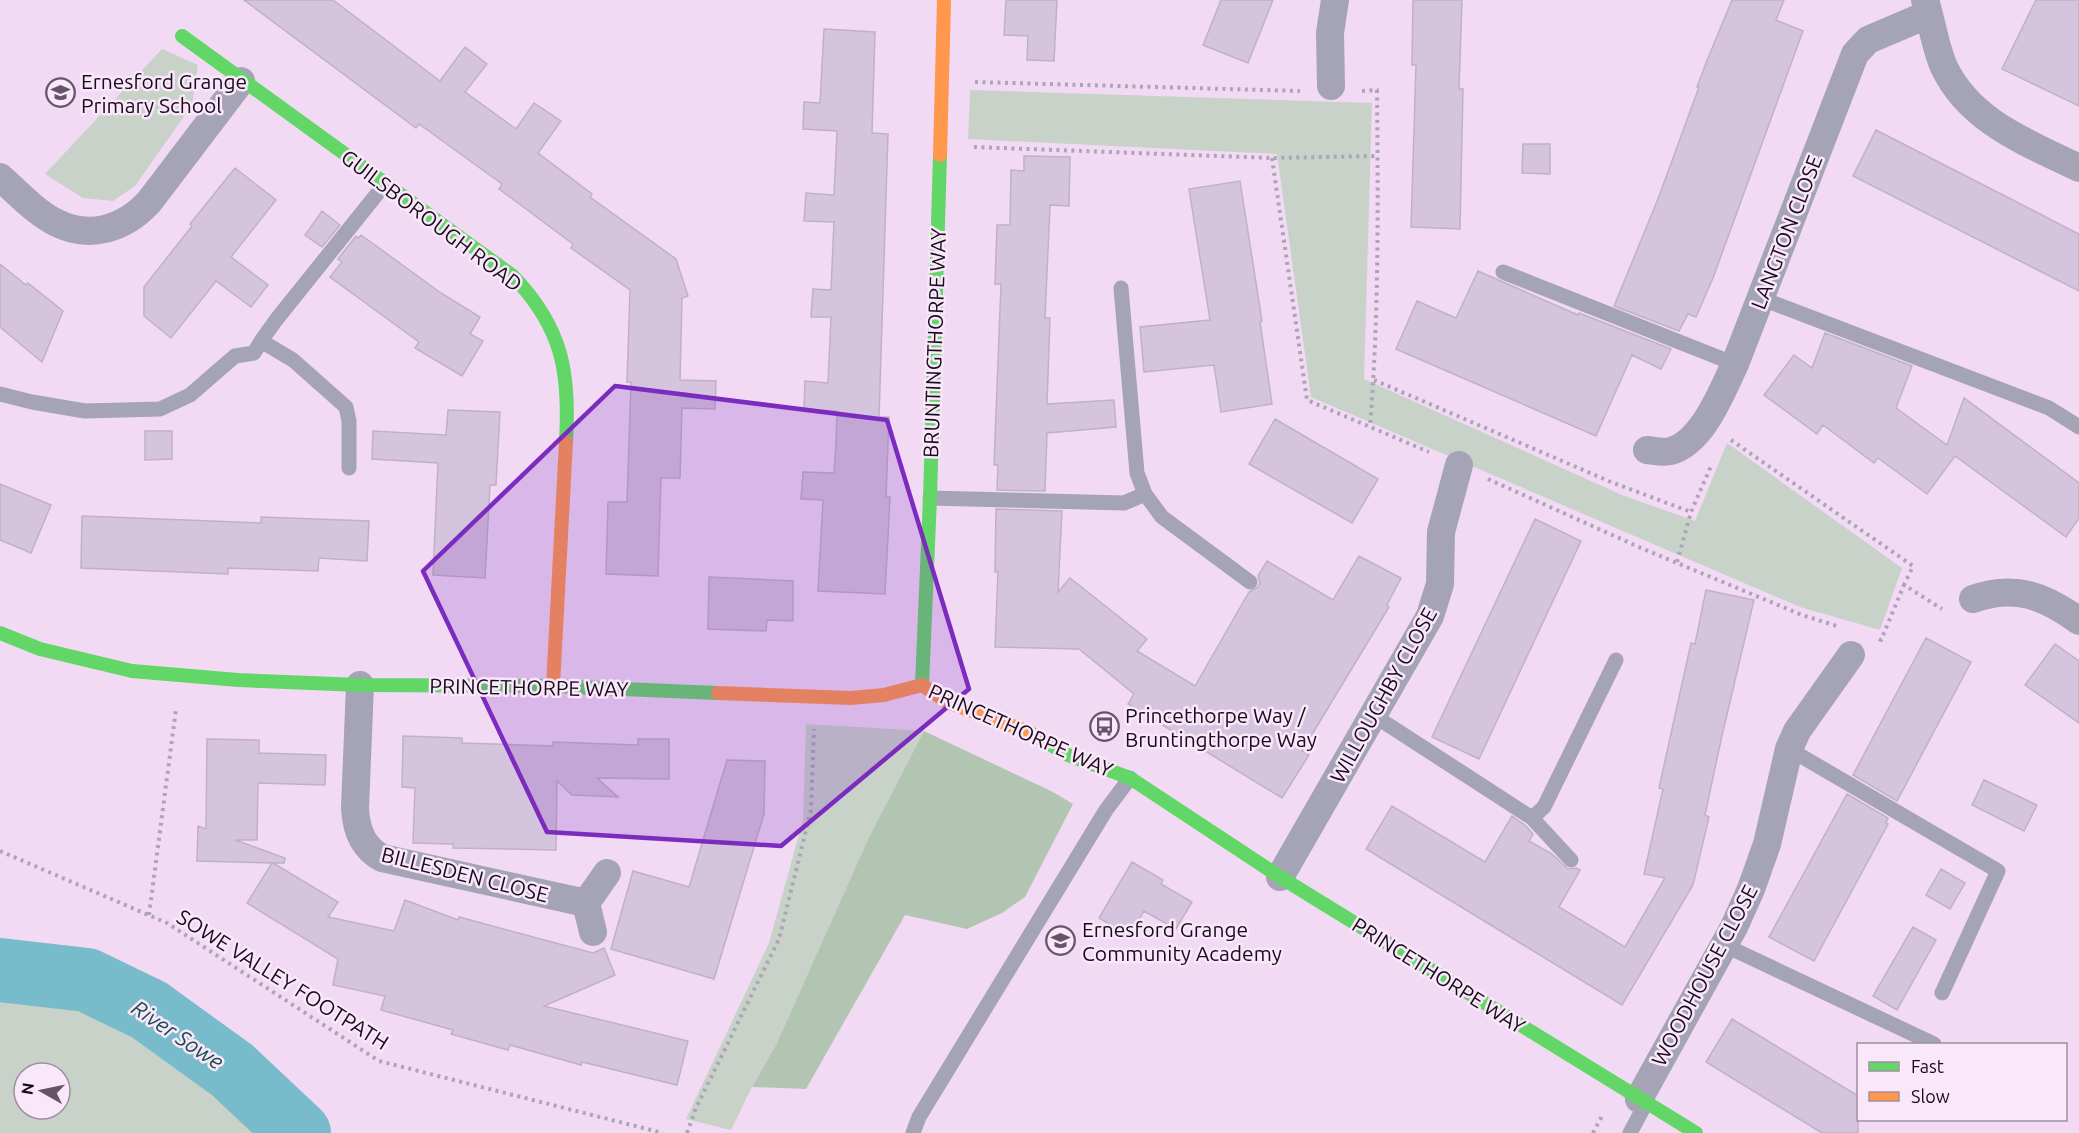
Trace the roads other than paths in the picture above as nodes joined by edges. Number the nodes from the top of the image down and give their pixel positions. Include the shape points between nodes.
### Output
1 (944, 0) edge
2 (1335, 0) edge
3 (1927, 7) edge
4 (182, 36) dead end
5 (241, 81) junction
6 (1332, 90) road end
7 (2079, 168) edge
8 (0, 177) edge
9 (385, 184) junction
10 (1503, 272) dead end
11 (1121, 288) dead end
12 (1760, 298) junction
13 (261, 341) junction
14 (1735, 364) junction
15 (0, 394) edge
16 (2079, 427) edge
17 (1647, 450) dead end
18 (1459, 465) road end
19 (349, 468) dead end
20 (1145, 494) junction
21 (930, 498) junction
22 (1250, 582) dead end
23 (1972, 599) road end
24 (2079, 621) edge
25 (0, 633) edge
26 (1861, 646) road end
27 (1616, 660) dead end
28 (360, 685) junction
29 (553, 686) junction
30 (922, 686) junction
31 (1372, 715) junction
32 (1789, 749) junction
33 (1130, 778) junction
34 (1532, 818) junction
35 (1571, 860) dead end
36 (607, 873) dead end
37 (1280, 878) junction
38 (586, 903) junction
39 (593, 932) dead end
40 (1724, 945) junction
41 (1942, 993) dead end
42 (1932, 1043) edge
43 (1643, 1101) junction
44 (913, 1133) edge
45 (1630, 1133) edge
46 (1696, 1133) edge

1 - 21 street, BRUNTINGTHORPE WAY
2 - 6 street via 1330,33
3 - 7 street via 1945,69 1972,107 2013,135
3 - 12 street, LANGTON CLOSE via 1868,40 1855,54
4 - 5 street, GUILSBOROUGH ROAD
5 - 8 street via 149,202 126,222 94,230 63,225 39,211
5 - 9 street, GUILSBOROUGH ROAD
9 - 13 lane
9 - 29 street, GUILSBOROUGH ROAD via 524,287 544,314 564,363 568,402
10 - 14 lane
11 - 20 lane via 1137,473
12 - 14 street, LANGTON CLOSE
12 - 16 lane via 2049,408
13 - 15 lane via 254,353 235,357 190,395 160,409 85,411
13 - 19 lane via 293,360 346,407
14 - 17 street, LANGTON CLOSE via 1717,403 1691,438 1672,451
18 - 31 street, WILLOUGHBY CLOSE via 1441,532 1437,599
20 - 21 lane via 1124,503
20 - 22 lane via 1162,517
21 - 30 street, BRUNTINGTHORPE WAY
23 - 24 street via 1988,594 2023,593 2059,606
25 - 28 street, PRINCETHORPE WAY via 40,649 132,671
26 - 32 street, WOODHOUSE CLOSE via 1797,731
27 - 34 lane via 1544,807
28 - 29 street, PRINCETHORPE WAY
28 - 38 street, BILLESDEN CLOSE via 354,808 356,826 372,852 382,858
29 - 30 street, PRINCETHORPE WAY via 851,698
30 - 33 street, PRINCETHORPE WAY via 948,702 1008,723 1068,754
31 - 34 lane
31 - 37 street, WILLOUGHBY CLOSE
32 - 40 street, WOODHOUSE CLOSE via 1765,851
32 - 41 lane via 1998,871
33 - 37 street, PRINCETHORPE WAY
33 - 44 lane via 1106,810 919,1117
34 - 35 lane
36 - 38 street
37 - 43 street, PRINCETHORPE WAY
38 - 39 street
40 - 42 lane
40 - 43 street, WOODHOUSE CLOSE
43 - 45 lane
43 - 46 street, PRINCETHORPE WAY

